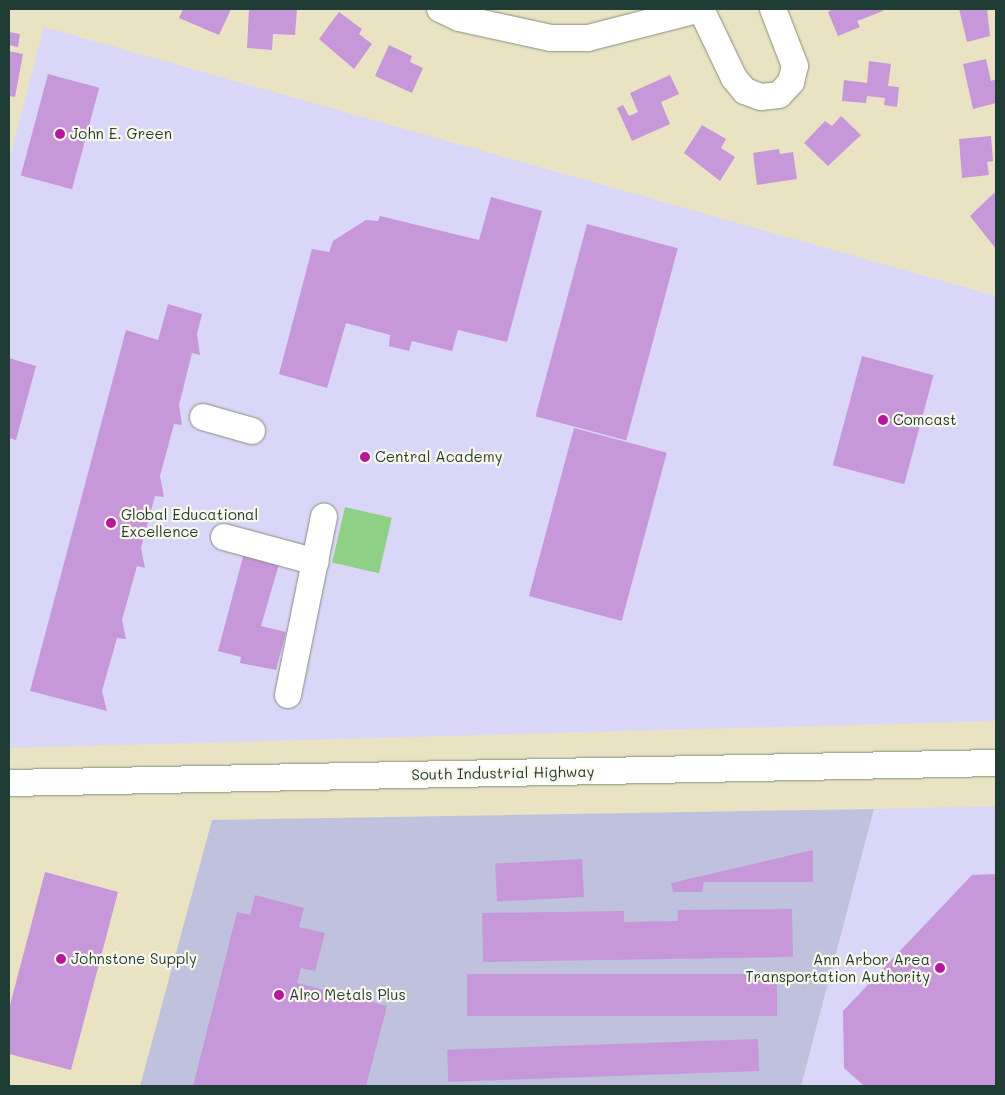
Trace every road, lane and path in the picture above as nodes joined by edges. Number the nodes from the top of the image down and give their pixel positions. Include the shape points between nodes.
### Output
1 (440, 9) edge
2 (701, 9) edge
3 (773, 9) edge
4 (203, 417) dead end
5 (252, 431) dead end
6 (324, 517) dead end
7 (224, 537) dead end
8 (316, 562) junction
9 (288, 695) dead end
10 (996, 762) edge
11 (9, 783) edge

1 - 2 street via 459,18 551,38 588,38
2 - 3 street via 734,78 745,91 761,97 779,95 791,82 795,66
4 - 5 street
6 - 8 street
7 - 8 street
8 - 9 street
10 - 11 street, South Industrial Highway

